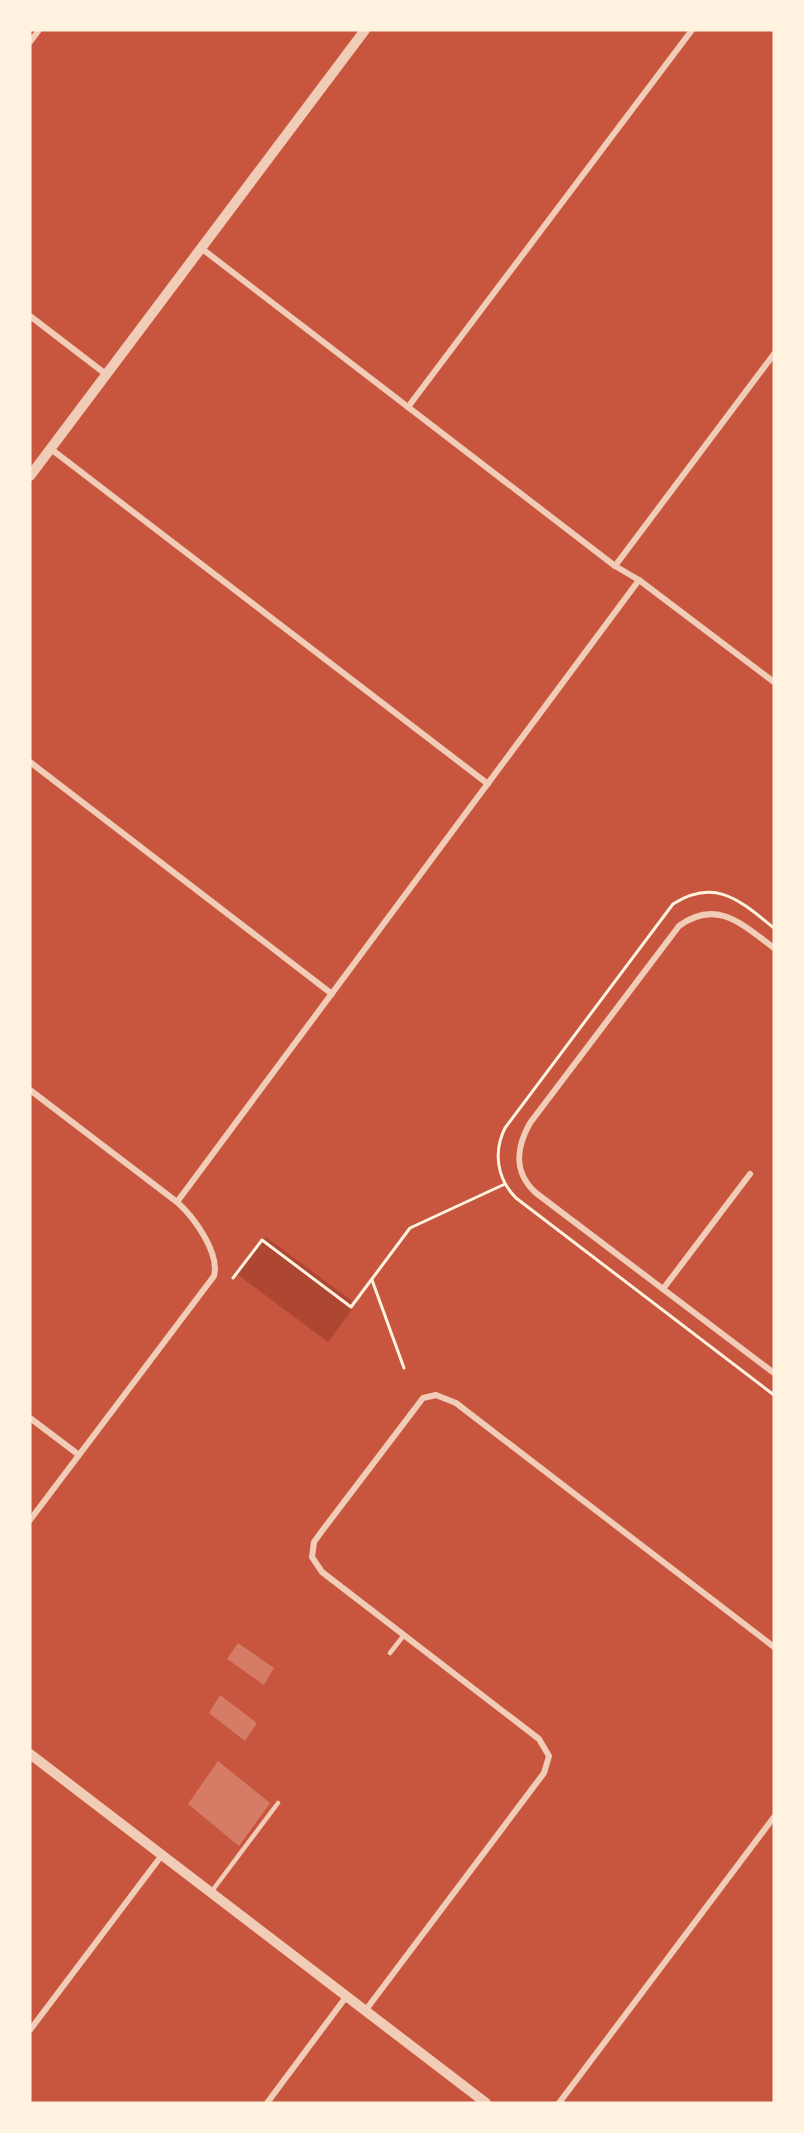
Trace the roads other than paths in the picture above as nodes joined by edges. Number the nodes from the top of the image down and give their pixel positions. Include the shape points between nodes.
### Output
1 (39, 30) edge
2 (365, 30) edge
3 (692, 30) edge
4 (30, 42) edge
5 (201, 248) junction
6 (30, 316) edge
7 (774, 354) edge
8 (107, 375) junction
9 (408, 407) junction
10 (51, 448) junction
11 (30, 476) edge
12 (615, 566) junction
13 (639, 580) junction
14 (774, 682) edge
15 (30, 762) edge
16 (488, 784) junction
17 (774, 948) edge
18 (332, 994) junction
19 (30, 1090) edge
20 (750, 1174) dead end
21 (177, 1202) junction
22 (663, 1289) junction
23 (774, 1373) edge
24 (30, 1418) edge
25 (79, 1455) junction
26 (30, 1520) edge
27 (404, 1635) junction
28 (774, 1647) edge
29 (390, 1653) dead end
30 (30, 1754) edge
31 (278, 1803) dead end
32 (774, 1818) edge
33 (162, 1856) junction
34 (210, 1893) junction
35 (346, 1997) junction
36 (365, 2011) junction
37 (30, 2030) edge
38 (267, 2103) edge
39 (486, 2103) edge
40 (559, 2103) edge

1 - 4 street
2 - 5 street
3 - 9 street
5 - 8 street
5 - 9 street
6 - 8 street
7 - 12 street
8 - 10 street
9 - 12 street
10 - 11 street
10 - 16 street
12 - 13 street
13 - 14 street
13 - 16 street
15 - 18 street
16 - 18 street
17 - 22 street via 724,915 698,916 679,926 523,1136 519,1170 528,1185
18 - 21 street
19 - 21 street
20 - 22 street
21 - 25 street via 197,1222 213,1258 214,1276
22 - 23 street
24 - 25 street
25 - 26 street
27 - 28 street via 322,1572 316,1566 312,1549 417,1404 430,1395 444,1396
27 - 29 lane
27 - 36 street via 539,1739 549,1756 544,1773
30 - 33 street
31 - 34 lane
32 - 40 street
33 - 34 street
33 - 37 street
34 - 35 street
35 - 36 street
35 - 38 street
36 - 39 street

